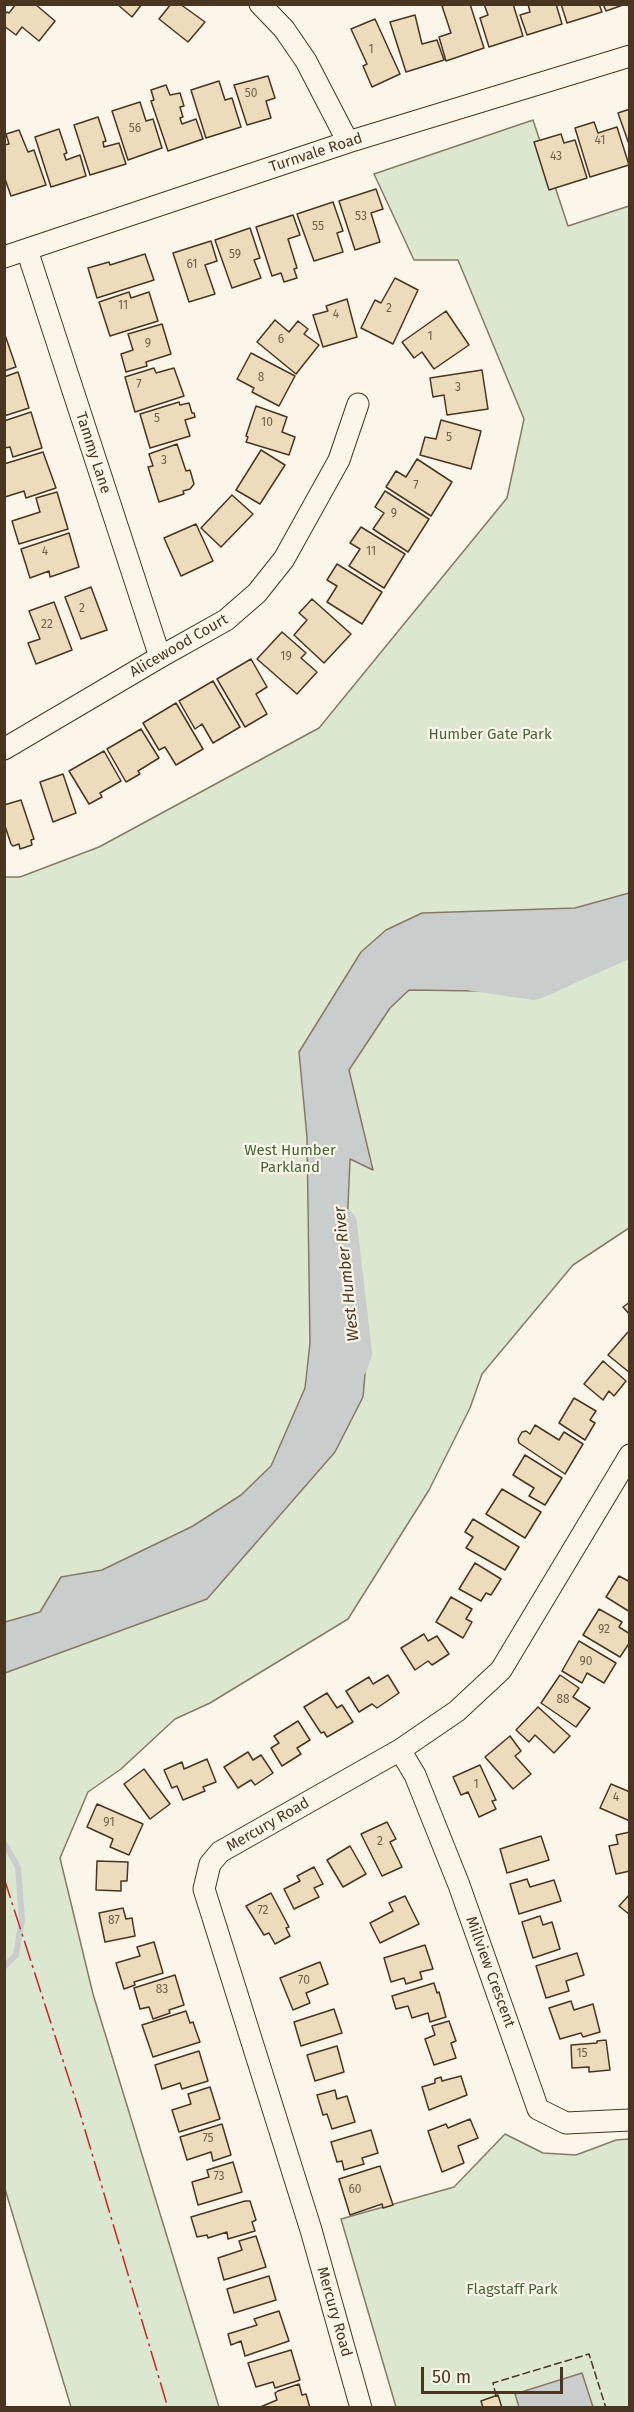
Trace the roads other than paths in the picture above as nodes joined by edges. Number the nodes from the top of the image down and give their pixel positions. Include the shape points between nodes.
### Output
1 (260, 4) edge
2 (630, 56) edge
3 (348, 142) junction
4 (27, 250) junction
5 (4, 257) edge
6 (358, 404) dead end
7 (160, 657) junction
8 (4, 748) edge
9 (630, 1455) edge
10 (400, 1750) junction
11 (630, 2120) edge
12 (361, 2408) edge

1 - 3 street via 306,61
2 - 3 street, Turnvale Road
3 - 4 street, Turnvale Road
4 - 5 street, Turnvale Road
4 - 7 street, Tammy Lane
6 - 7 street, Alicewood Court via 339,460 284,559 226,621
7 - 8 street, Alicewood Court
9 - 10 street, Mercury Road via 501,1670 457,1711
10 - 11 street, Millview Crescent via 415,1775 459,1885 538,2109 566,2123
10 - 12 street, Mercury Road via 220,1852 210,1864 204,1889 308,2219

